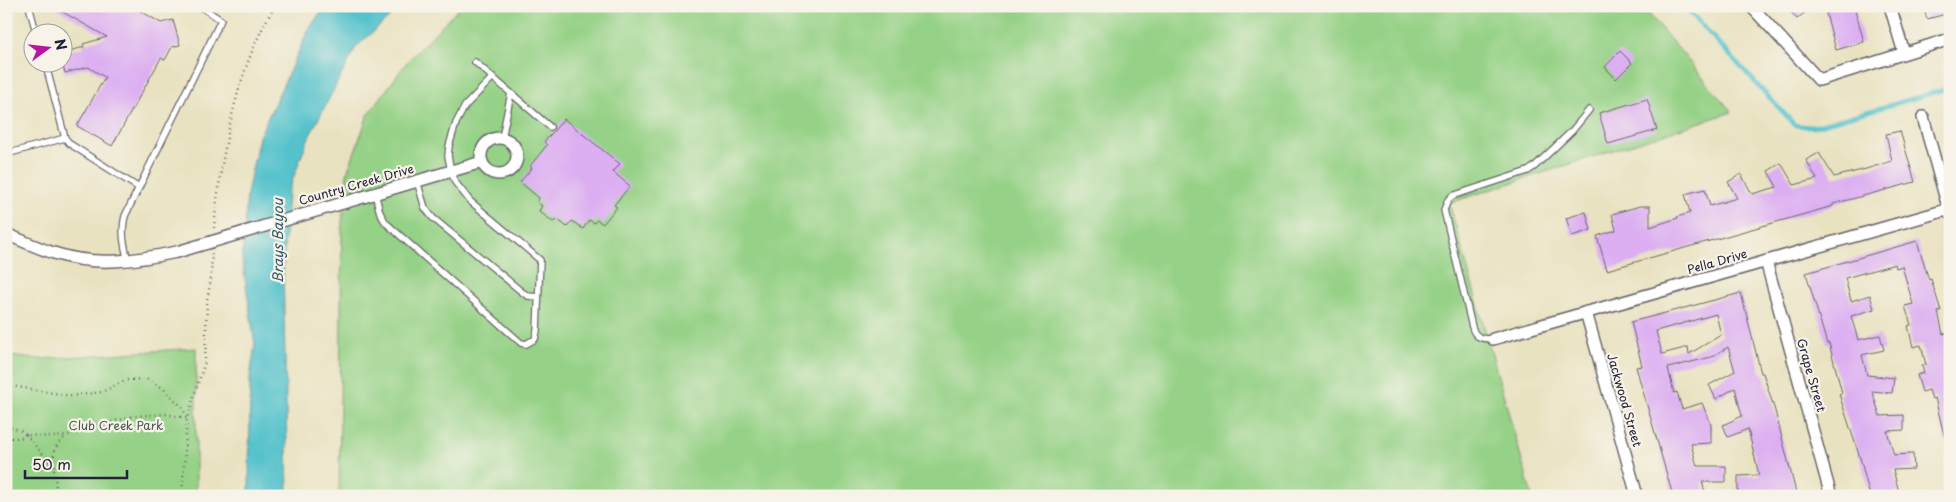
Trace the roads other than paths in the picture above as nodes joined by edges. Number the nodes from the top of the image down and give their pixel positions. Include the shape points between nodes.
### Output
1 (29, 6) edge
2 (200, 6) edge
3 (1751, 6) edge
4 (1890, 6) edge
5 (33, 22) edge
6 (1950, 39) edge
7 (1904, 53) junction
8 (474, 62) dead end
9 (48, 72) edge
10 (493, 77) junction
11 (511, 93) junction
12 (1590, 110) dead end
13 (1923, 118) dead end
14 (550, 127) dead end
15 (65, 138) junction
16 (502, 138) junction
17 (6, 154) edge
18 (482, 162) junction
19 (451, 171) junction
20 (417, 181) junction
21 (139, 188) junction
22 (375, 193) junction
23 (1949, 211) edge
24 (6, 234) edge
25 (128, 261) junction
26 (1766, 261) junction
27 (538, 297) junction
28 (1586, 312) junction
29 (1493, 339) joint
30 (1637, 496) edge
31 (1832, 496) edge

1 - 5 lane
2 - 21 lane via 221,20
3 - 7 street via 1819,80
4 - 7 street
6 - 7 street
8 - 10 lane
9 - 15 lane
10 - 11 lane
10 - 19 lane via 465,106 456,123 449,146
11 - 14 lane
11 - 16 lane
12 - 29 lane via 1560,144 1528,172 1452,196 1445,205 1474,334 1479,338
13 - 23 street
15 - 17 lane
15 - 21 lane
16 - 18 street via 494,138 484,145
16 - 18 street via 510,142 516,151 512,169 495,174
18 - 19 street, Country Creek Drive
19 - 20 street, Country Creek Drive
19 - 27 lane via 470,201 540,260
20 - 22 street, Country Creek Drive
20 - 27 lane via 433,218 522,292
21 - 25 lane via 122,228
22 - 25 street, Country Creek Drive via 177,252
22 - 27 lane via 386,223 521,343 534,339
23 - 26 street, Pella Drive
24 - 25 street, Country Creek Drive via 58,254 84,260
26 - 28 street, Pella Drive
26 - 31 street, Grape Street
28 - 29 street, Pella Drive
28 - 30 street, Jackwood Street

